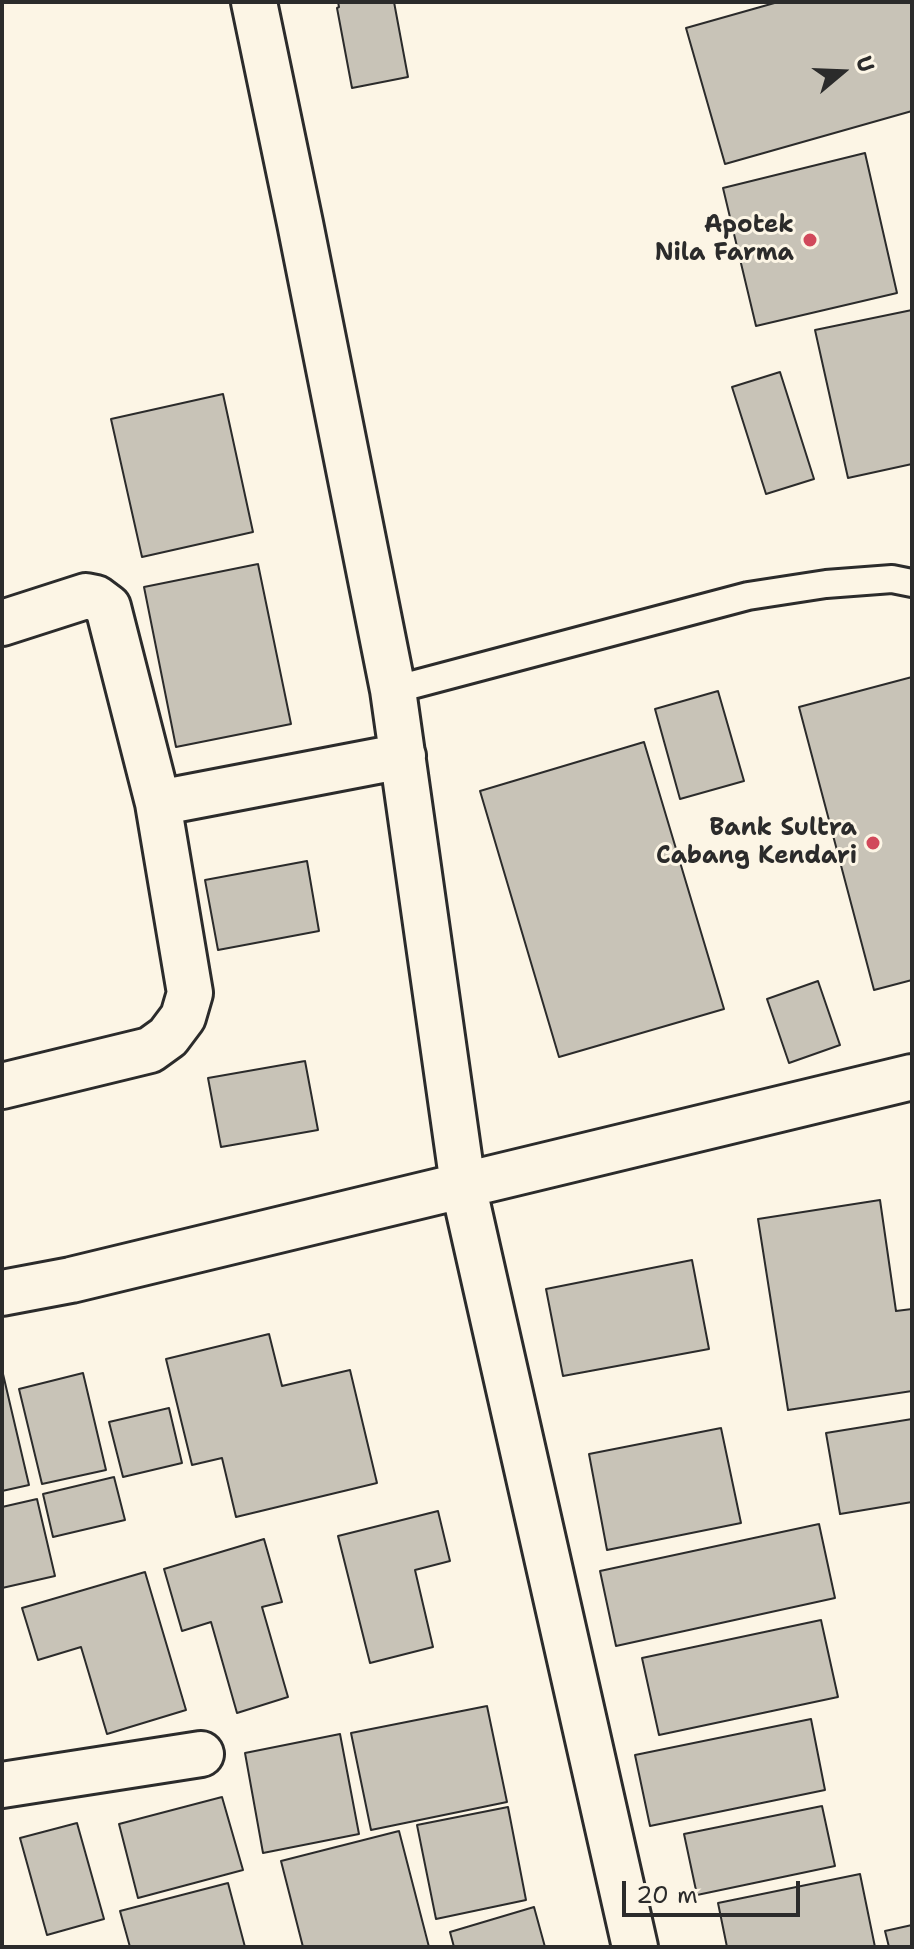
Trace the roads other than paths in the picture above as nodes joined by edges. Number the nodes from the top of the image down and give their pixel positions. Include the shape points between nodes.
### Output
1 (254, 2) edge
2 (912, 583) edge
3 (2, 623) edge
4 (393, 690) junction
5 (403, 756) junction
6 (158, 803) junction
7 (912, 1077) edge
8 (2, 1086) edge
9 (463, 1185) junction
10 (2, 1293) edge
11 (201, 1754) dead end
12 (2, 1785) edge
13 (635, 1947) edge

1 - 4 street
2 - 4 lane via 892,579 826,584 748,596
3 - 6 street via 86,596 108,607
4 - 5 street
5 - 6 street
5 - 9 street
6 - 8 street via 190,993 183,1017 150,1050
7 - 9 street
9 - 10 street
9 - 13 street
11 - 12 street

